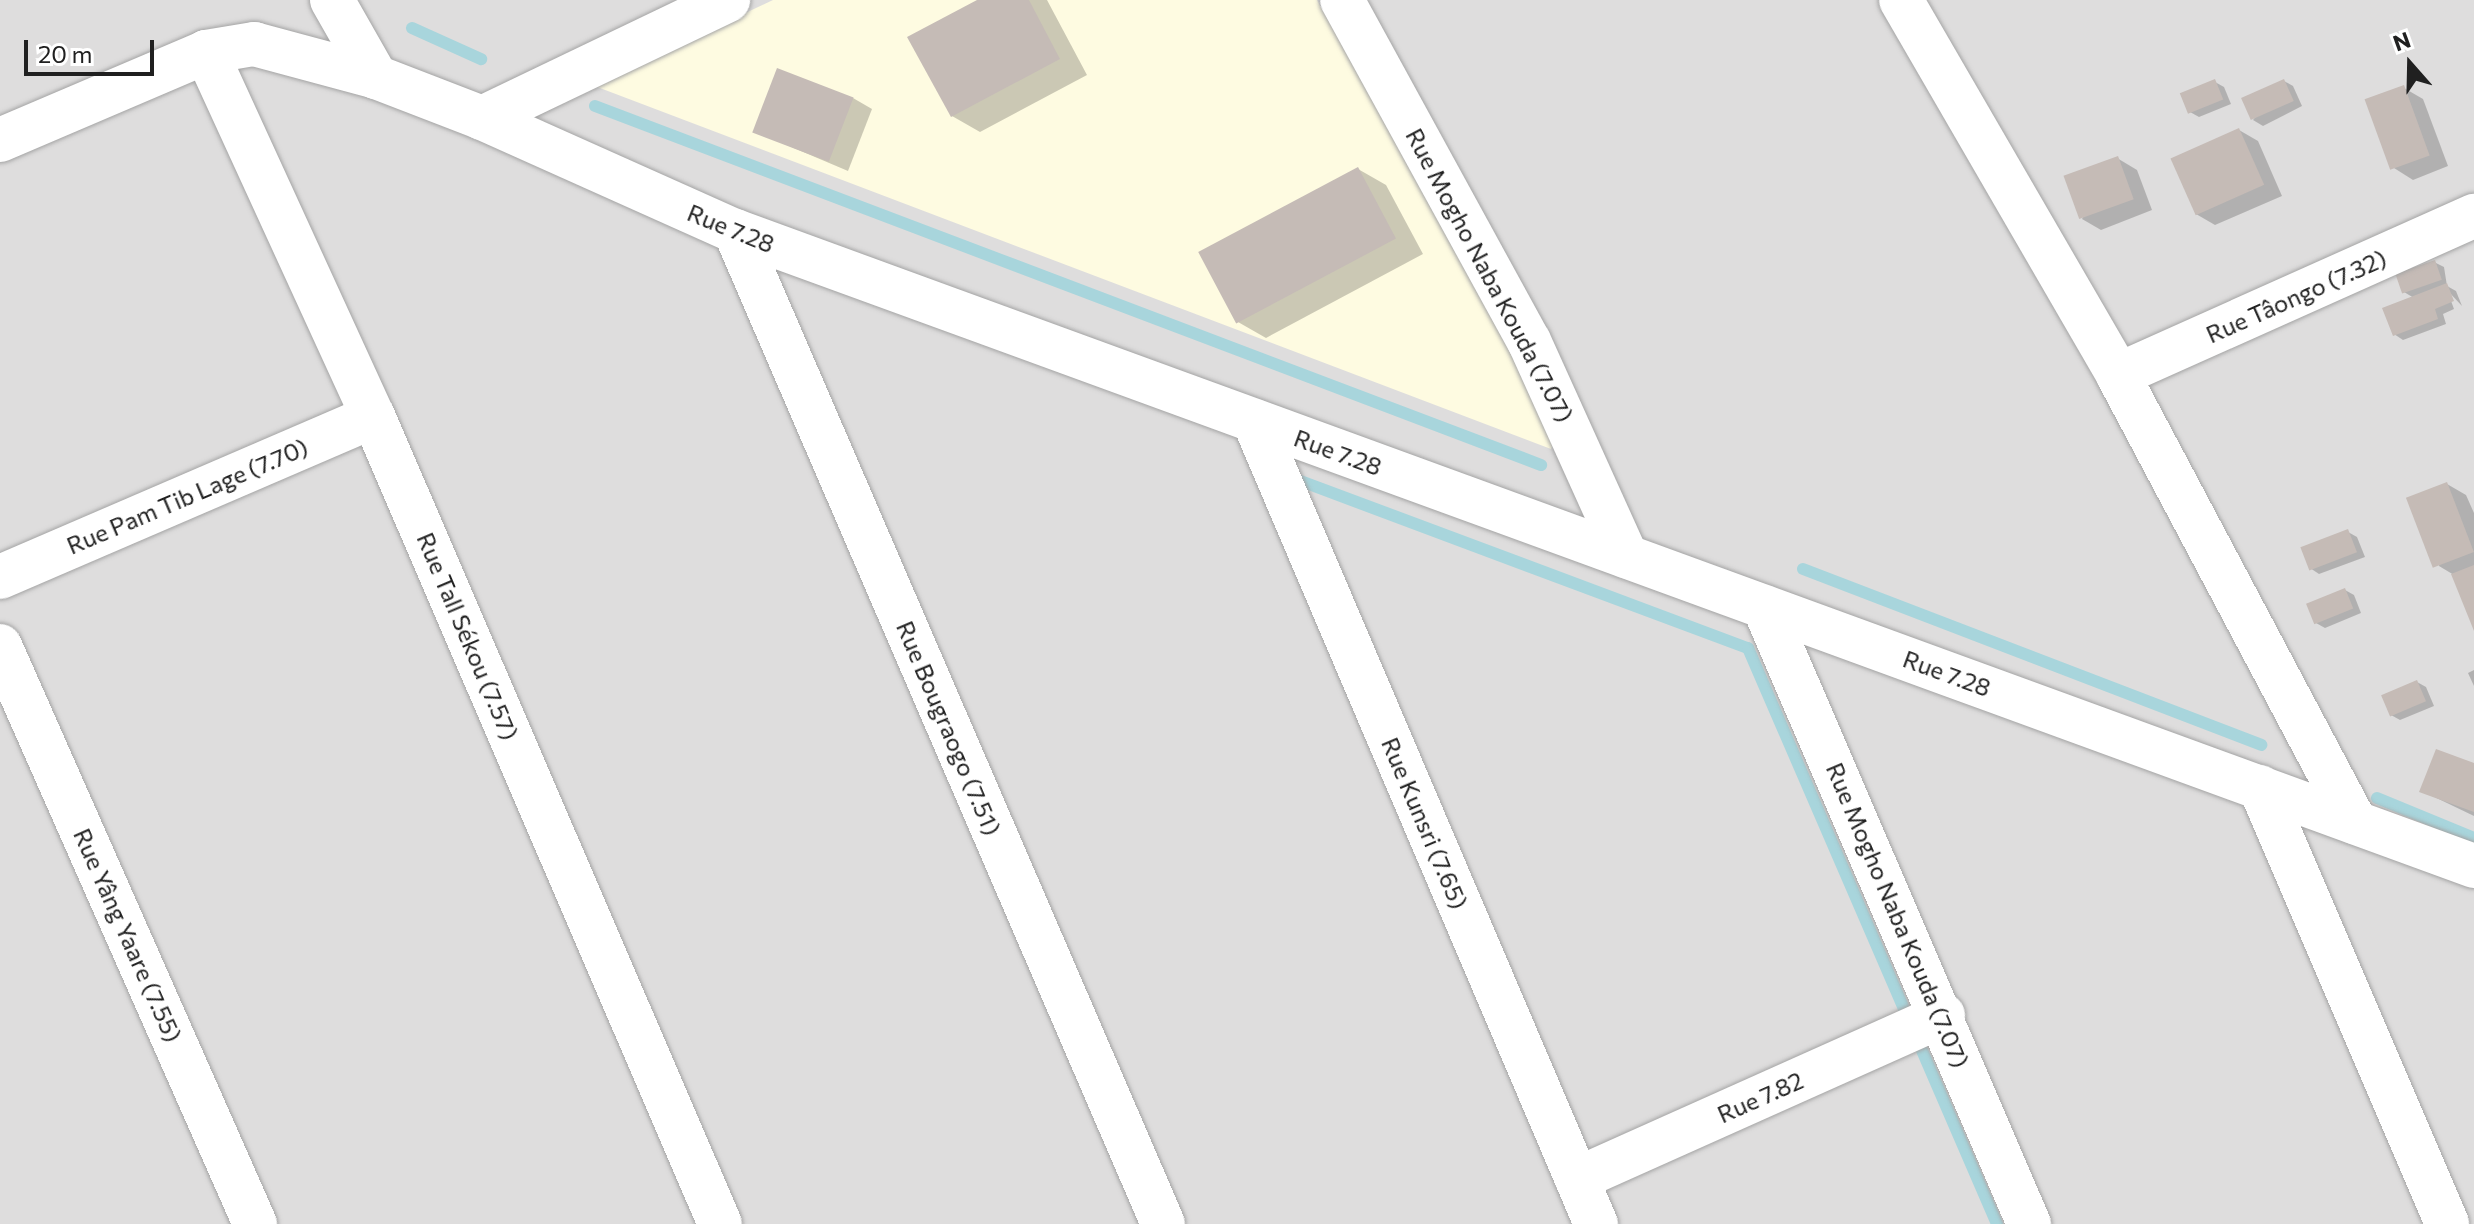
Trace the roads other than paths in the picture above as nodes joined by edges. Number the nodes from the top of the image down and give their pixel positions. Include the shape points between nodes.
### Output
1 (332, 0) edge
2 (728, 0) edge
3 (1342, 0) edge
4 (1901, 0) edge
5 (206, 52) junction
6 (376, 77) junction
7 (482, 118) junction
8 (0, 140) edge
9 (2474, 216) edge
10 (735, 231) junction
11 (2118, 375) junction
12 (373, 416) junction
13 (1254, 421) junction
14 (1626, 556) junction
15 (0, 577) edge
16 (1764, 607) junction
17 (0, 646) edge
18 (2260, 787) junction
19 (2355, 822) junction
20 (2474, 866) edge
21 (1943, 1015) junction
22 (1577, 1179) junction
23 (255, 1224) edge
24 (720, 1224) edge
25 (1163, 1224) edge
26 (1596, 1224) edge
27 (2029, 1224) edge
28 (2447, 1224) edge

1 - 6 street
2 - 7 street
3 - 14 street, Rue Mogho Naba Kouda (7.07) via 1529,341
4 - 11 street
5 - 6 street, Rue 7.28 via 254,44
5 - 8 street, Rue 7.28
5 - 12 street, Rue Tall Sékou (7.57)
6 - 7 street, Rue 7.28
7 - 10 street, Rue 7.28
9 - 11 street, Rue Tâongo (7.32)
10 - 13 street, Rue 7.28
10 - 25 street, Rue Bougraogo (7.51)
11 - 19 street
12 - 15 street, Rue Pam Tib Lage (7.70)
12 - 24 street, Rue Tall Sékou (7.57)
13 - 14 street, Rue 7.28
13 - 22 street, Rue Kunsri (7.65)
14 - 16 street, Rue 7.28
16 - 18 street, Rue 7.28
16 - 21 street, Rue Mogho Naba Kouda (7.07)
17 - 23 street, Rue Yâng Yaare (7.55)
18 - 19 street, Rue 7.28
18 - 28 street
19 - 20 street, Rue 7.28
21 - 22 street, Rue 7.82
21 - 27 street, Rue Mogho Naba Kouda (7.07)
22 - 26 street, Rue Kunsri (7.65)

